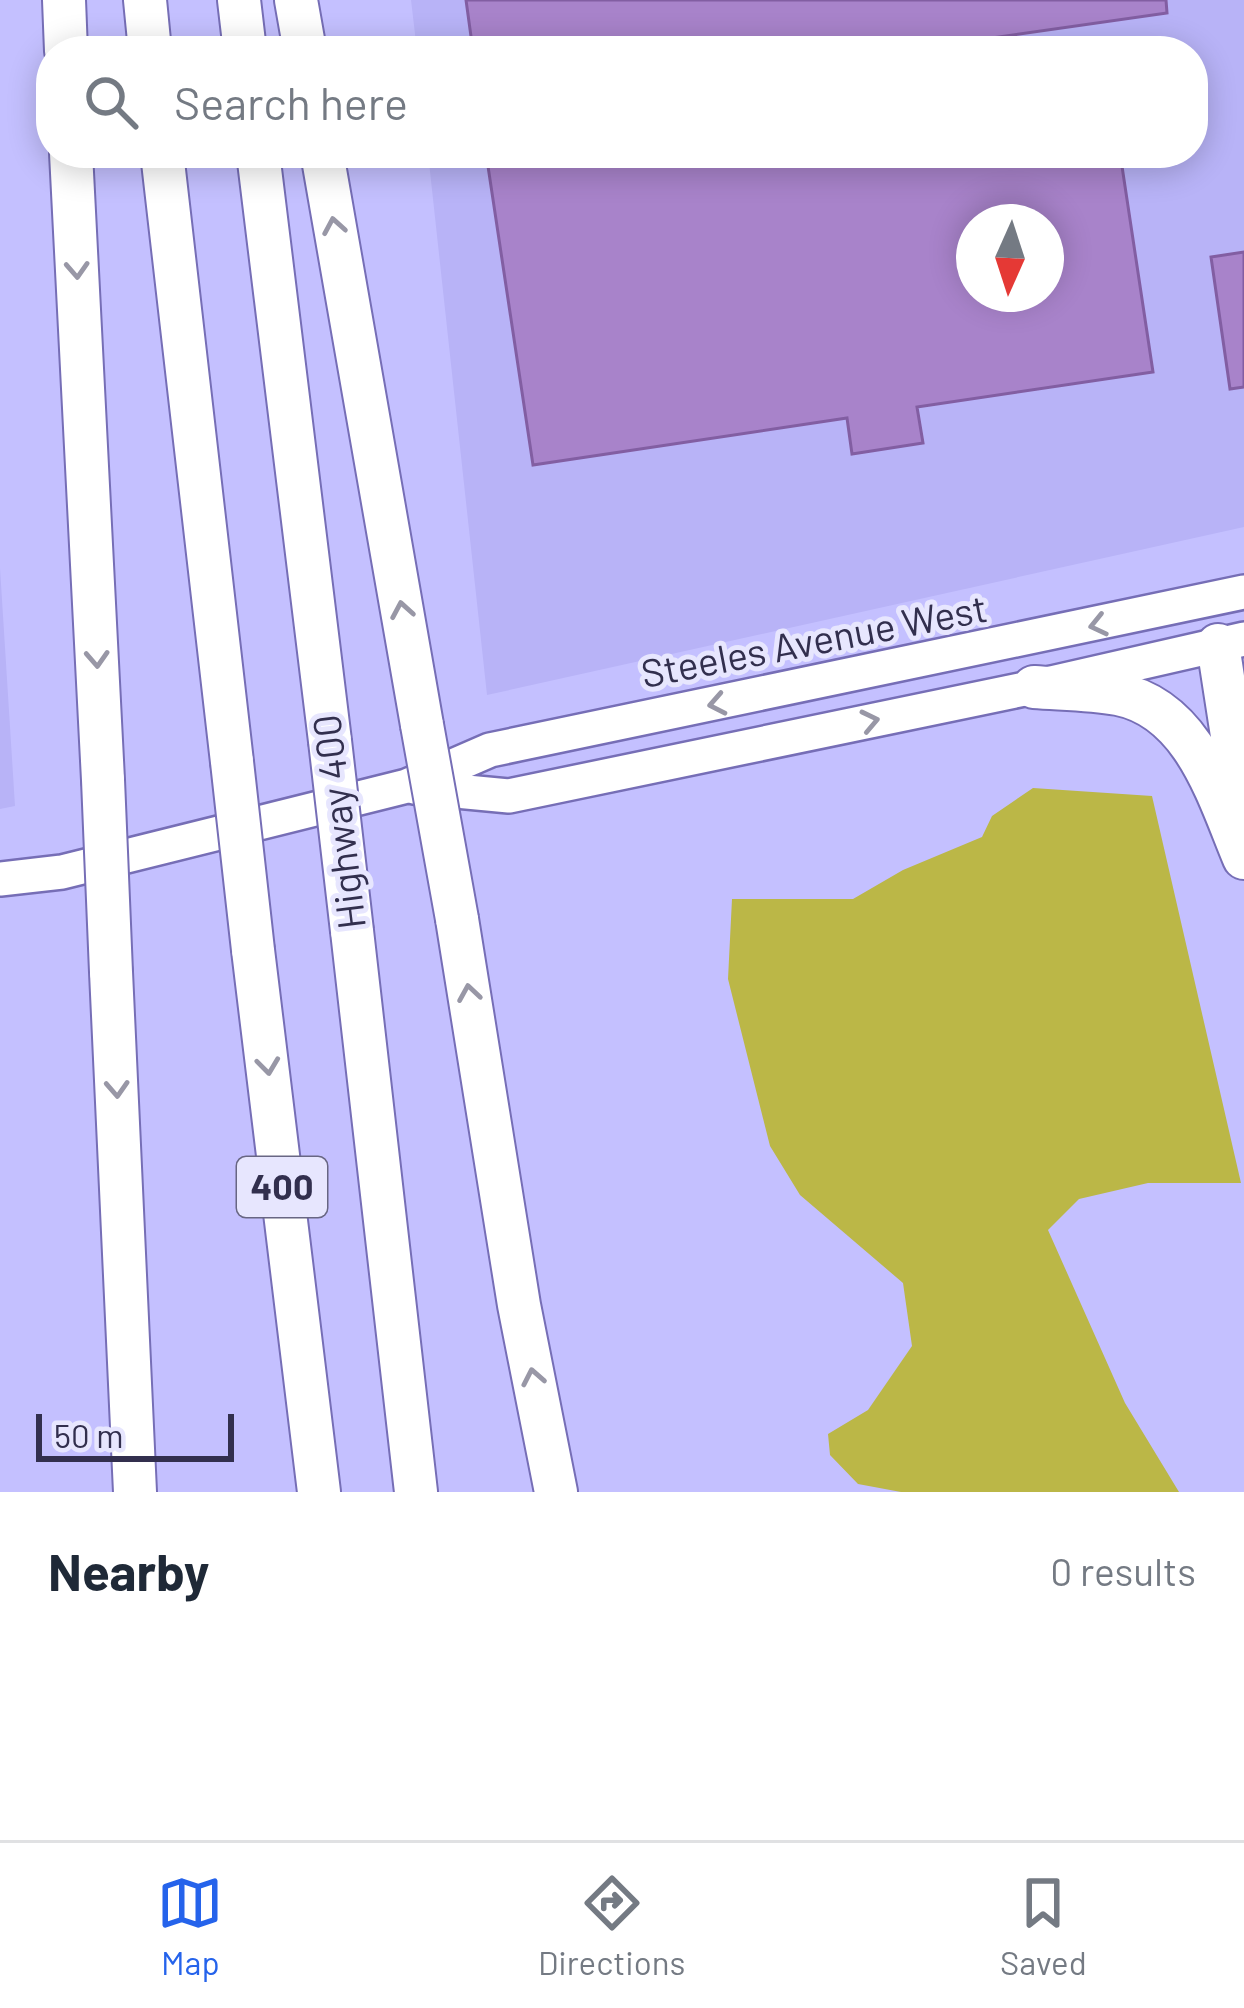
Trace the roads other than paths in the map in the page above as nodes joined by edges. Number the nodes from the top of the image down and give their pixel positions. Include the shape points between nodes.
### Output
1 (64, 0) edge
2 (145, 0) edge
3 (239, 0) edge
4 (296, 0) edge
5 (65, 36) edge
6 (149, 36) edge
7 (243, 36) edge
8 (302, 36) edge
9 (72, 168) edge
10 (164, 168) edge
11 (260, 168) edge
12 (325, 168) edge
13 (1228, 596) edge
14 (1231, 642) edge
15 (1034, 687) junction
16 (406, 786) junction
17 (1244, 813) edge
18 (1244, 858) edge
19 (62, 872) junction
20 (0, 879) edge
21 (0, 898) edge
22 (401, 1358) junction
23 (135, 1492) edge
24 (316, 1492) edge
25 (416, 1492) edge
26 (439, 1492) edge
27 (556, 1492) edge

1 - 5 highway
2 - 6 highway
3 - 7 highway
4 - 8 highway
9 -> 23 highway, bridge
10 -> 24 highway, 400, bridge
11 - 22 highway, Highway 400 / 400, bridge
27 -> 12 highway, bridge
13 - 14 main road
13 -> 16 main road, Steeles Avenue West via 490,750
14 - 15 main road, Steeles Avenue West
14 - 17 highway
16 -> 15 main road, Steeles Avenue West via 509,796
15 - 18 highway via 1121,694 1155,708 1195,749
16 - 19 main road, Steeles Avenue West
19 - 20 main road, Steeles Avenue West
19 - 21 main road, Steeles Avenue West
22 - 25 highway, Highway 400 / 400
22 - 26 highway

